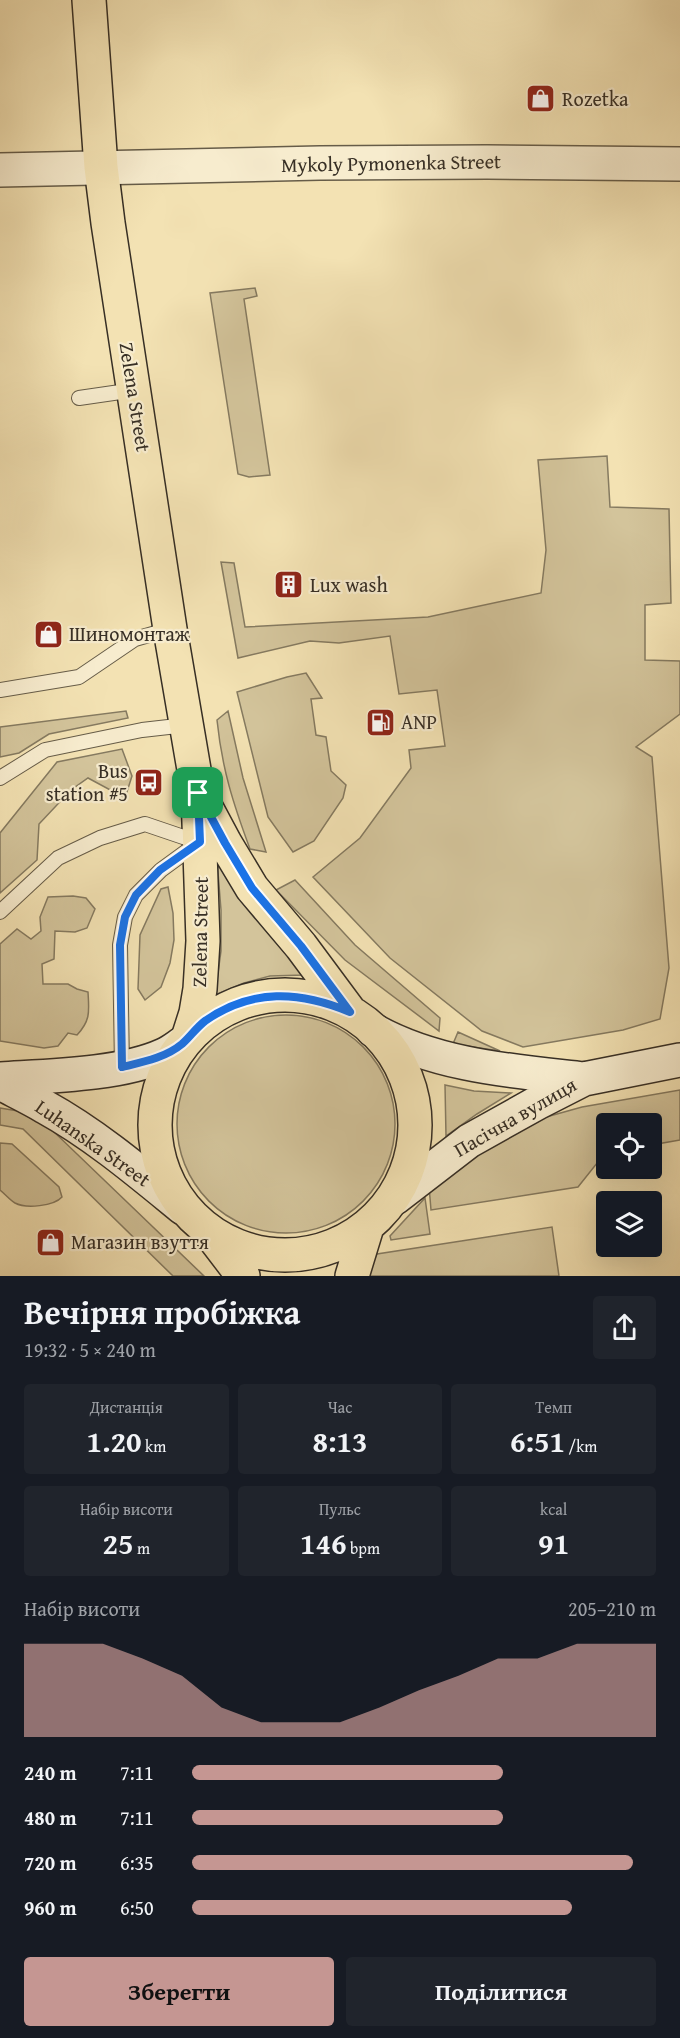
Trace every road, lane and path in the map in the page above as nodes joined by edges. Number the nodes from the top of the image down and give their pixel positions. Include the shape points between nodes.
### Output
1 (89, 0) edge
2 (680, 164) edge
3 (101, 167) junction
4 (0, 170) edge
5 (134, 390) junction
6 (79, 398) dead end
7 (170, 628) junction
8 (0, 690) edge
9 (186, 725) junction
10 (0, 778) edge
11 (198, 793) junction
12 (200, 842) junction
13 (0, 912) edge
14 (362, 1021) junction
15 (186, 1039) junction
16 (680, 1060) edge
17 (122, 1067) junction
18 (584, 1079) junction
19 (0, 1081) edge
20 (396, 1198) junction
21 (183, 1208) junction
22 (367, 1227) junction
23 (208, 1230) junction
24 (243, 1276) edge
25 (352, 1276) edge

1 - 3 main road, Zelena Street
2 - 3 main road, Mykoly Pymonenka Street
3 - 4 main road, Mykoly Pymonenka Street
3 - 5 main road, Zelena Street
5 - 6 lane
5 - 7 main road, Zelena Street
7 - 8 lane via 135,639 79,677
7 - 9 main road, Zelena Street
9 - 10 lane via 45,750
9 - 11 main road, Zelena Street
11 - 12 main road, Zelena Street
11 - 14 main road, Zelena Street via 252,888
12 - 13 lane via 145,824 100,838 58,858
12 - 15 main road, Zelena Street via 200,989
12 - 17 lane via 160,870 136,895 125,917 120,945
14 - 15 main road via 312,999 261,998 220,1012
14 - 18 main road, Пасічна вулиця via 396,1043 458,1062
14 - 20 main road, Zelena Street via 391,1052 410,1091 415,1135 412,1156
15 - 17 main road, Luhanska Street via 165,1055
15 - 21 main road via 159,1088 154,1130 166,1178
16 - 18 main road
17 - 19 main road, Luhanska Street
18 - 20 main road, Пасічна вулиця via 469,1141
19 - 21 main road, Luhanska Street via 86,1134
20 - 22 main road
21 - 23 main road
22 - 23 main road via 325,1249 285,1253 248,1247
22 - 25 main road
23 - 24 main road

